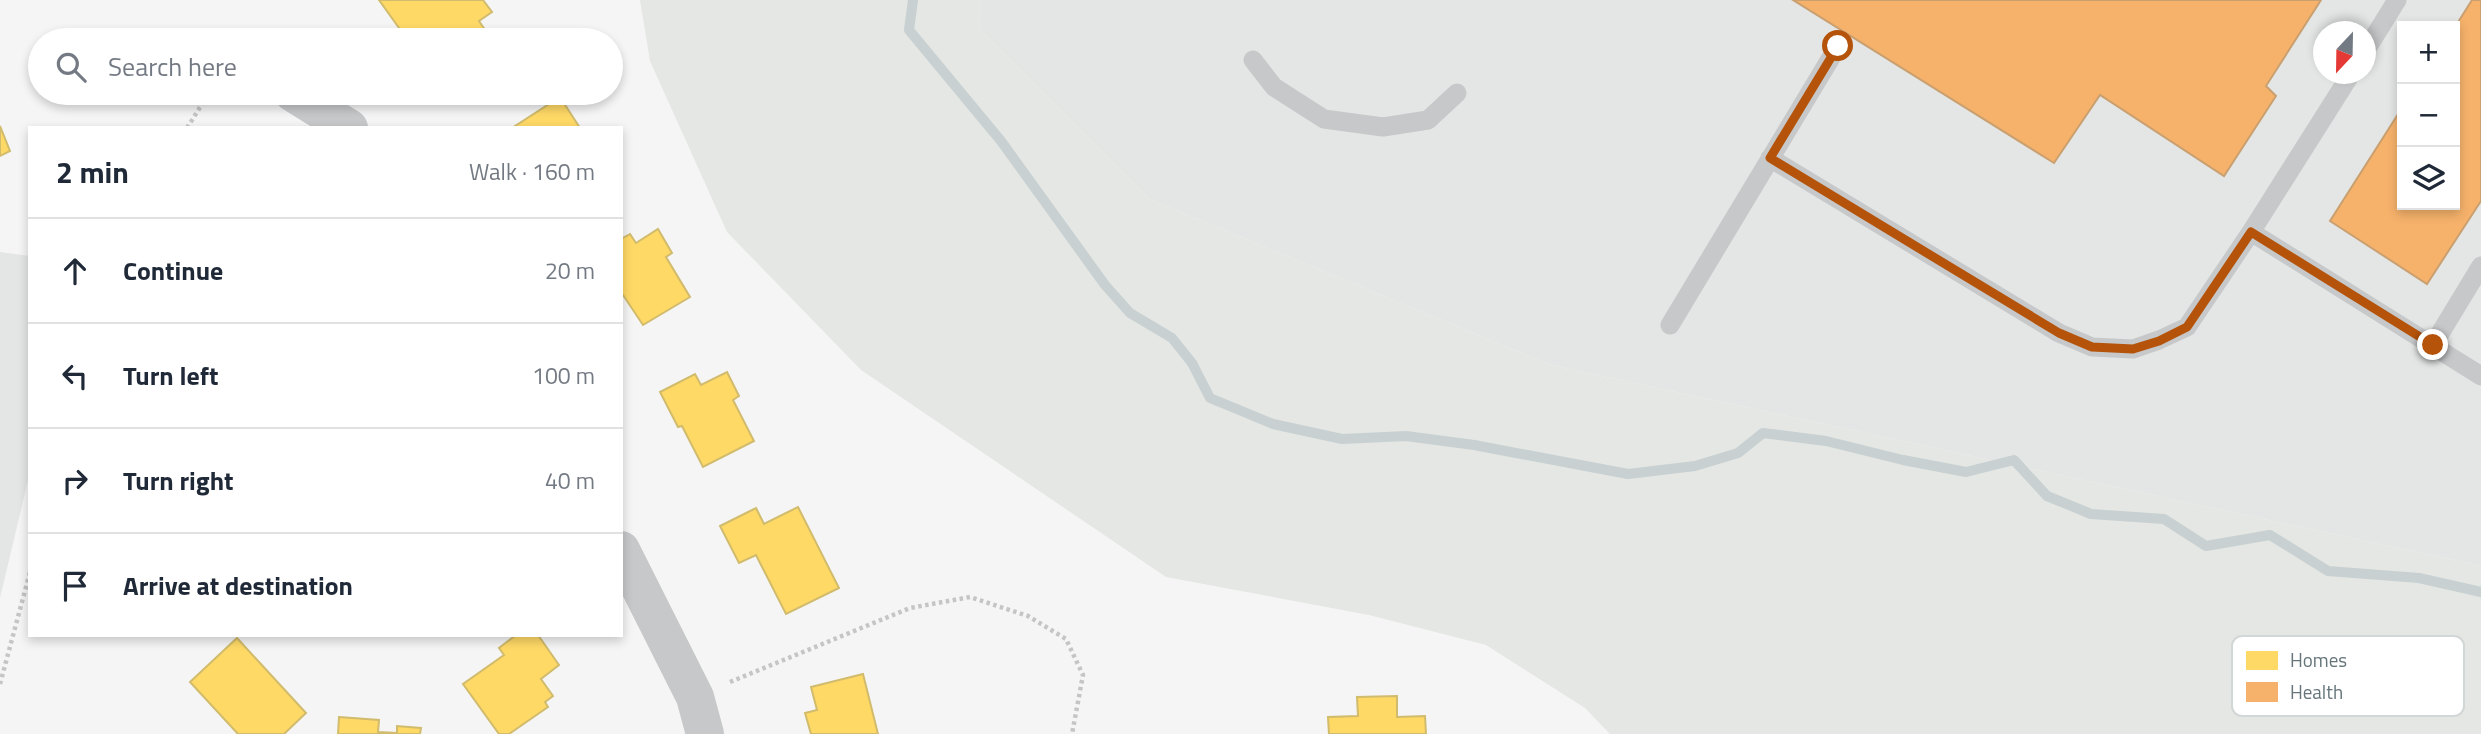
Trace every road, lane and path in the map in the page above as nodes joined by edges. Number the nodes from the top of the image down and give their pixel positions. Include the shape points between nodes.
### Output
1 (2397, 0) edge
2 (2376, 33) edge
3 (1838, 46) dead end
4 (1253, 60) dead end
5 (2345, 84) edge
6 (1457, 93) dead end
7 (201, 105) edge
8 (312, 105) edge
9 (188, 126) edge
10 (346, 126) edge
11 (1770, 158) junction
12 (2251, 232) junction
13 (2481, 266) edge
14 (1670, 325) dead end
15 (2433, 345) junction
16 (2481, 376) edge
17 (623, 554) edge
18 (28, 579) edge
19 (730, 682) dead end
20 (0, 684) edge
21 (705, 734) edge
22 (1072, 734) edge

1 - 2 lane
3 - 11 lane
4 - 6 lane via 1274,87 1324,119 1383,127 1428,120
5 - 12 lane
7 - 9 path
8 - 10 street
11 - 12 lane via 2059,333 2092,347 2133,349 2187,327
11 - 14 lane
12 - 15 lane
13 - 15 lane
15 - 16 lane
17 - 21 street via 695,697
18 - 20 path
19 - 22 path via 910,608 970,597 1028,616 1066,639 1083,674

